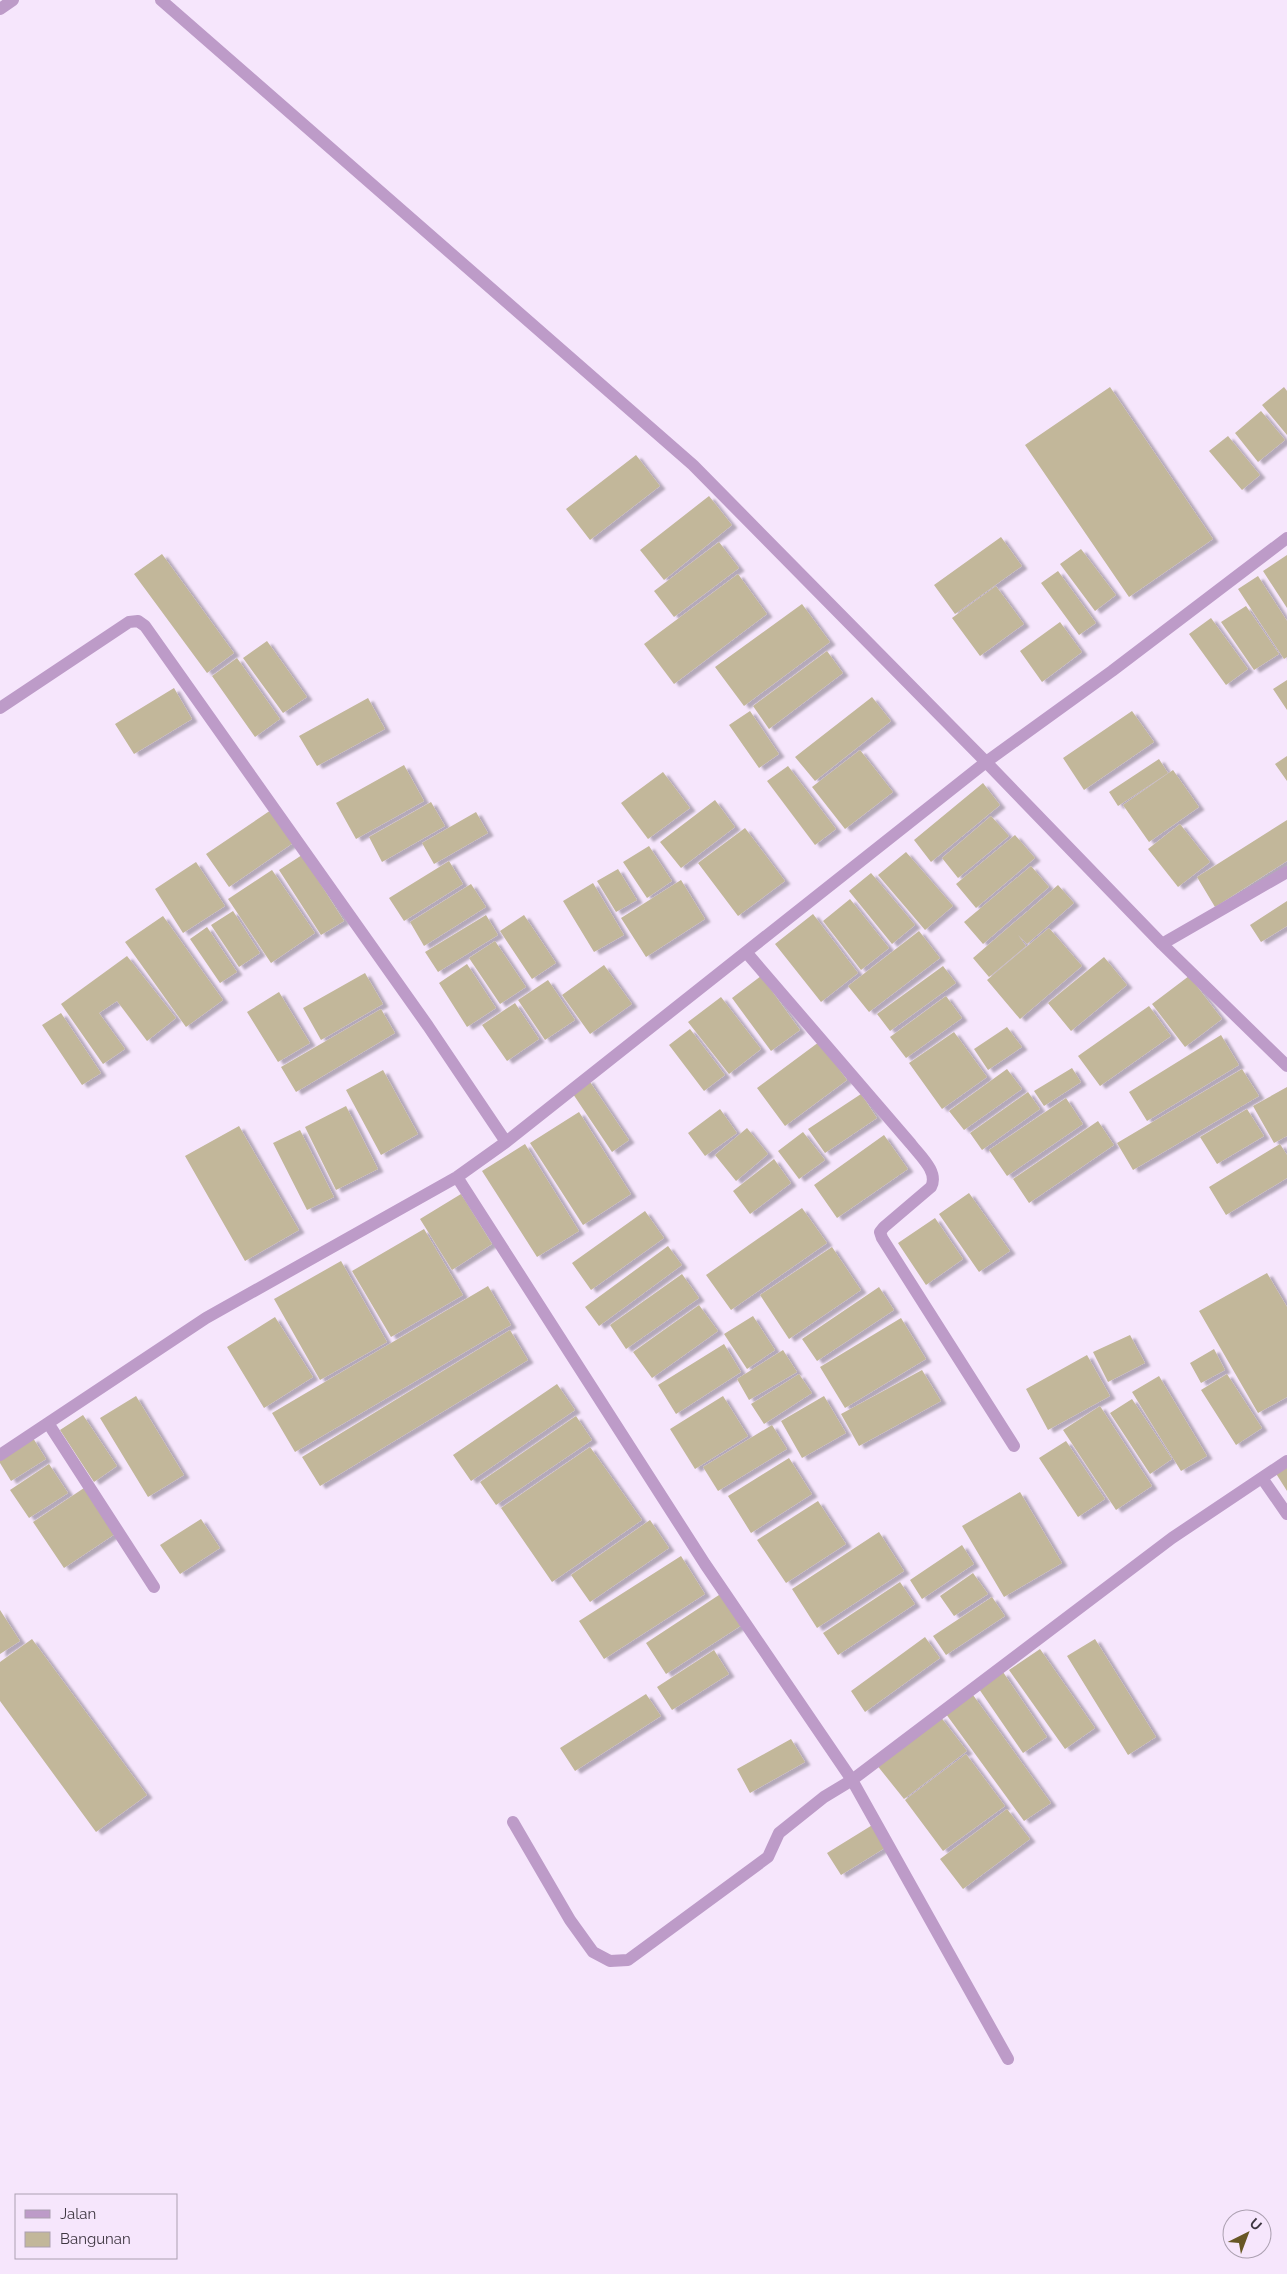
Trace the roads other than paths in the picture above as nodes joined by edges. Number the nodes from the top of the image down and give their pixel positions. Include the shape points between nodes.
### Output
1 (13, 0) edge
2 (161, 0) edge
3 (0, 10) edge
4 (1287, 538) edge
5 (0, 708) edge
6 (986, 762) junction
7 (1287, 872) edge
8 (1162, 944) junction
9 (746, 952) junction
10 (1287, 1066) edge
11 (506, 1142) junction
12 (457, 1177) junction
13 (48, 1423) junction
14 (1014, 1446) dead end
15 (0, 1455) edge
16 (1287, 1461) edge
17 (1262, 1478) junction
18 (1287, 1514) edge
19 (154, 1587) dead end
20 (852, 1780) junction
21 (513, 1822) dead end
22 (1008, 2059) dead end

1 - 3 street
2 - 6 street via 693,465
4 - 6 street
5 - 11 street via 129,622 145,626 428,1026
6 - 8 street
6 - 9 street
7 - 8 street
8 - 10 street
9 - 11 street
9 - 14 street via 911,1144 932,1173 934,1181 931,1187 880,1232
11 - 12 street
12 - 13 street via 206,1318
12 - 20 street via 705,1564
13 - 15 street
13 - 19 street
16 - 17 street
17 - 18 street
17 - 20 street via 1172,1538
20 - 21 street via 824,1797 779,1833 768,1857 628,1960 620,1962 610,1961 593,1952 570,1920
20 - 22 street

